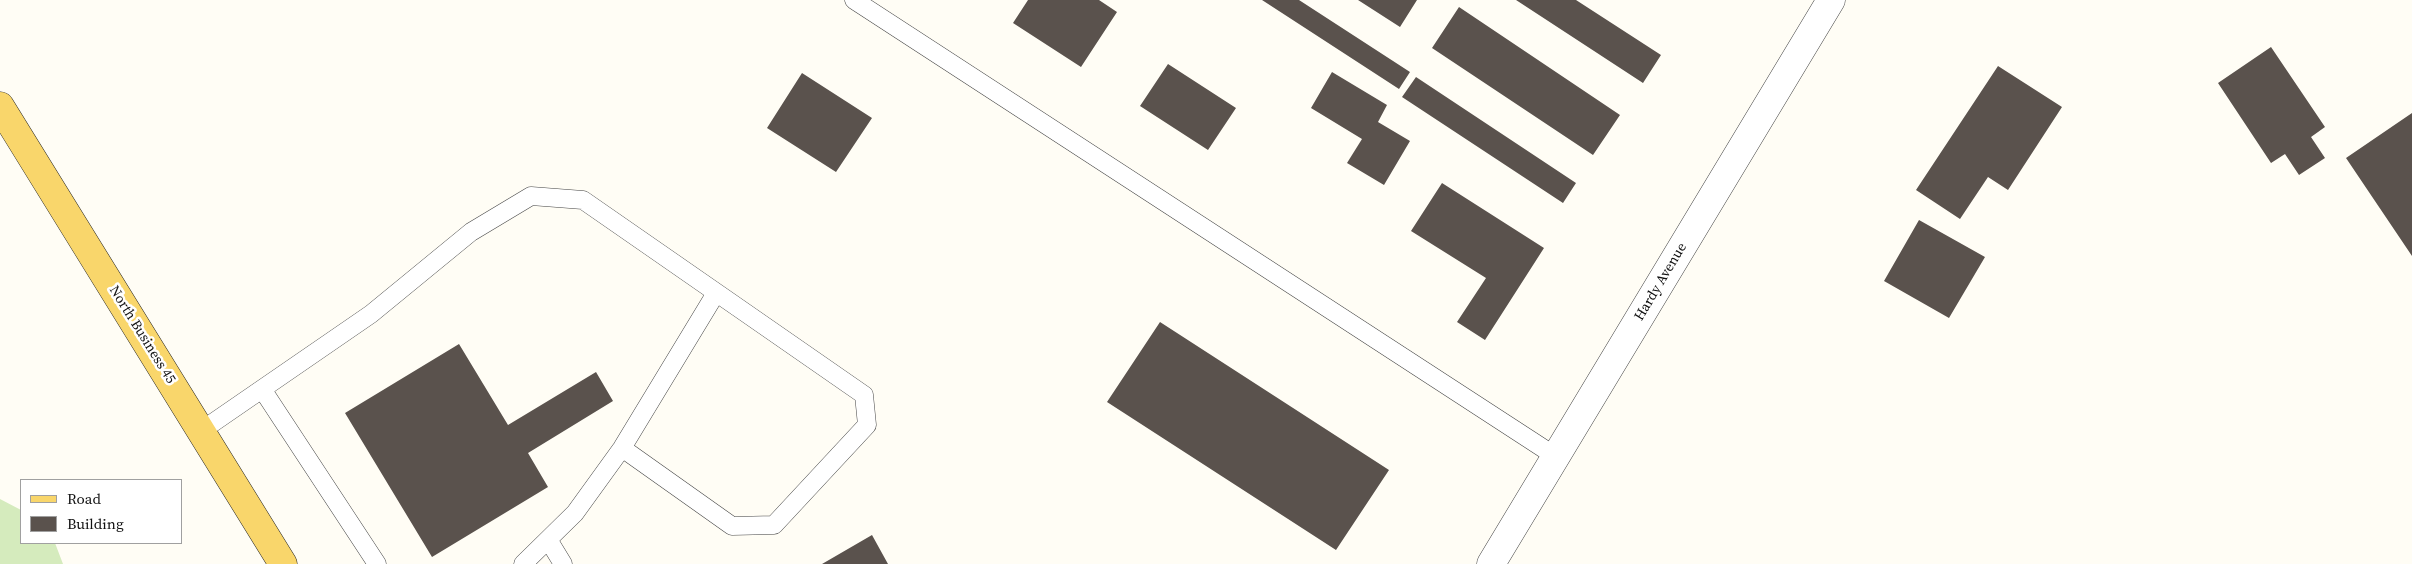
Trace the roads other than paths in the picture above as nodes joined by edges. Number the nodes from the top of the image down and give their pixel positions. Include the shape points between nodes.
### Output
1 (854, 0) edge
2 (1831, 0) edge
3 (0, 106) edge
4 (716, 293) junction
5 (262, 390) junction
6 (201, 432) junction
7 (622, 448) junction
8 (1555, 456) junction
9 (549, 541) junction
10 (283, 564) edge
11 (377, 564) edge
12 (523, 564) edge
13 (563, 564) edge
14 (1491, 564) edge

1 - 8 lane
2 - 8 street, Hardy Avenue
3 - 6 main road, North Business 45
4 - 5 lane via 583,200 531,196 471,232 371,314
4 - 7 lane
4 - 7 lane via 864,395 868,424 774,525 732,526
5 - 6 lane
5 - 11 lane
6 - 10 main road, North Business 45
7 - 9 lane via 575,513
8 - 14 street, Hardy Avenue
9 - 12 lane
9 - 13 lane

